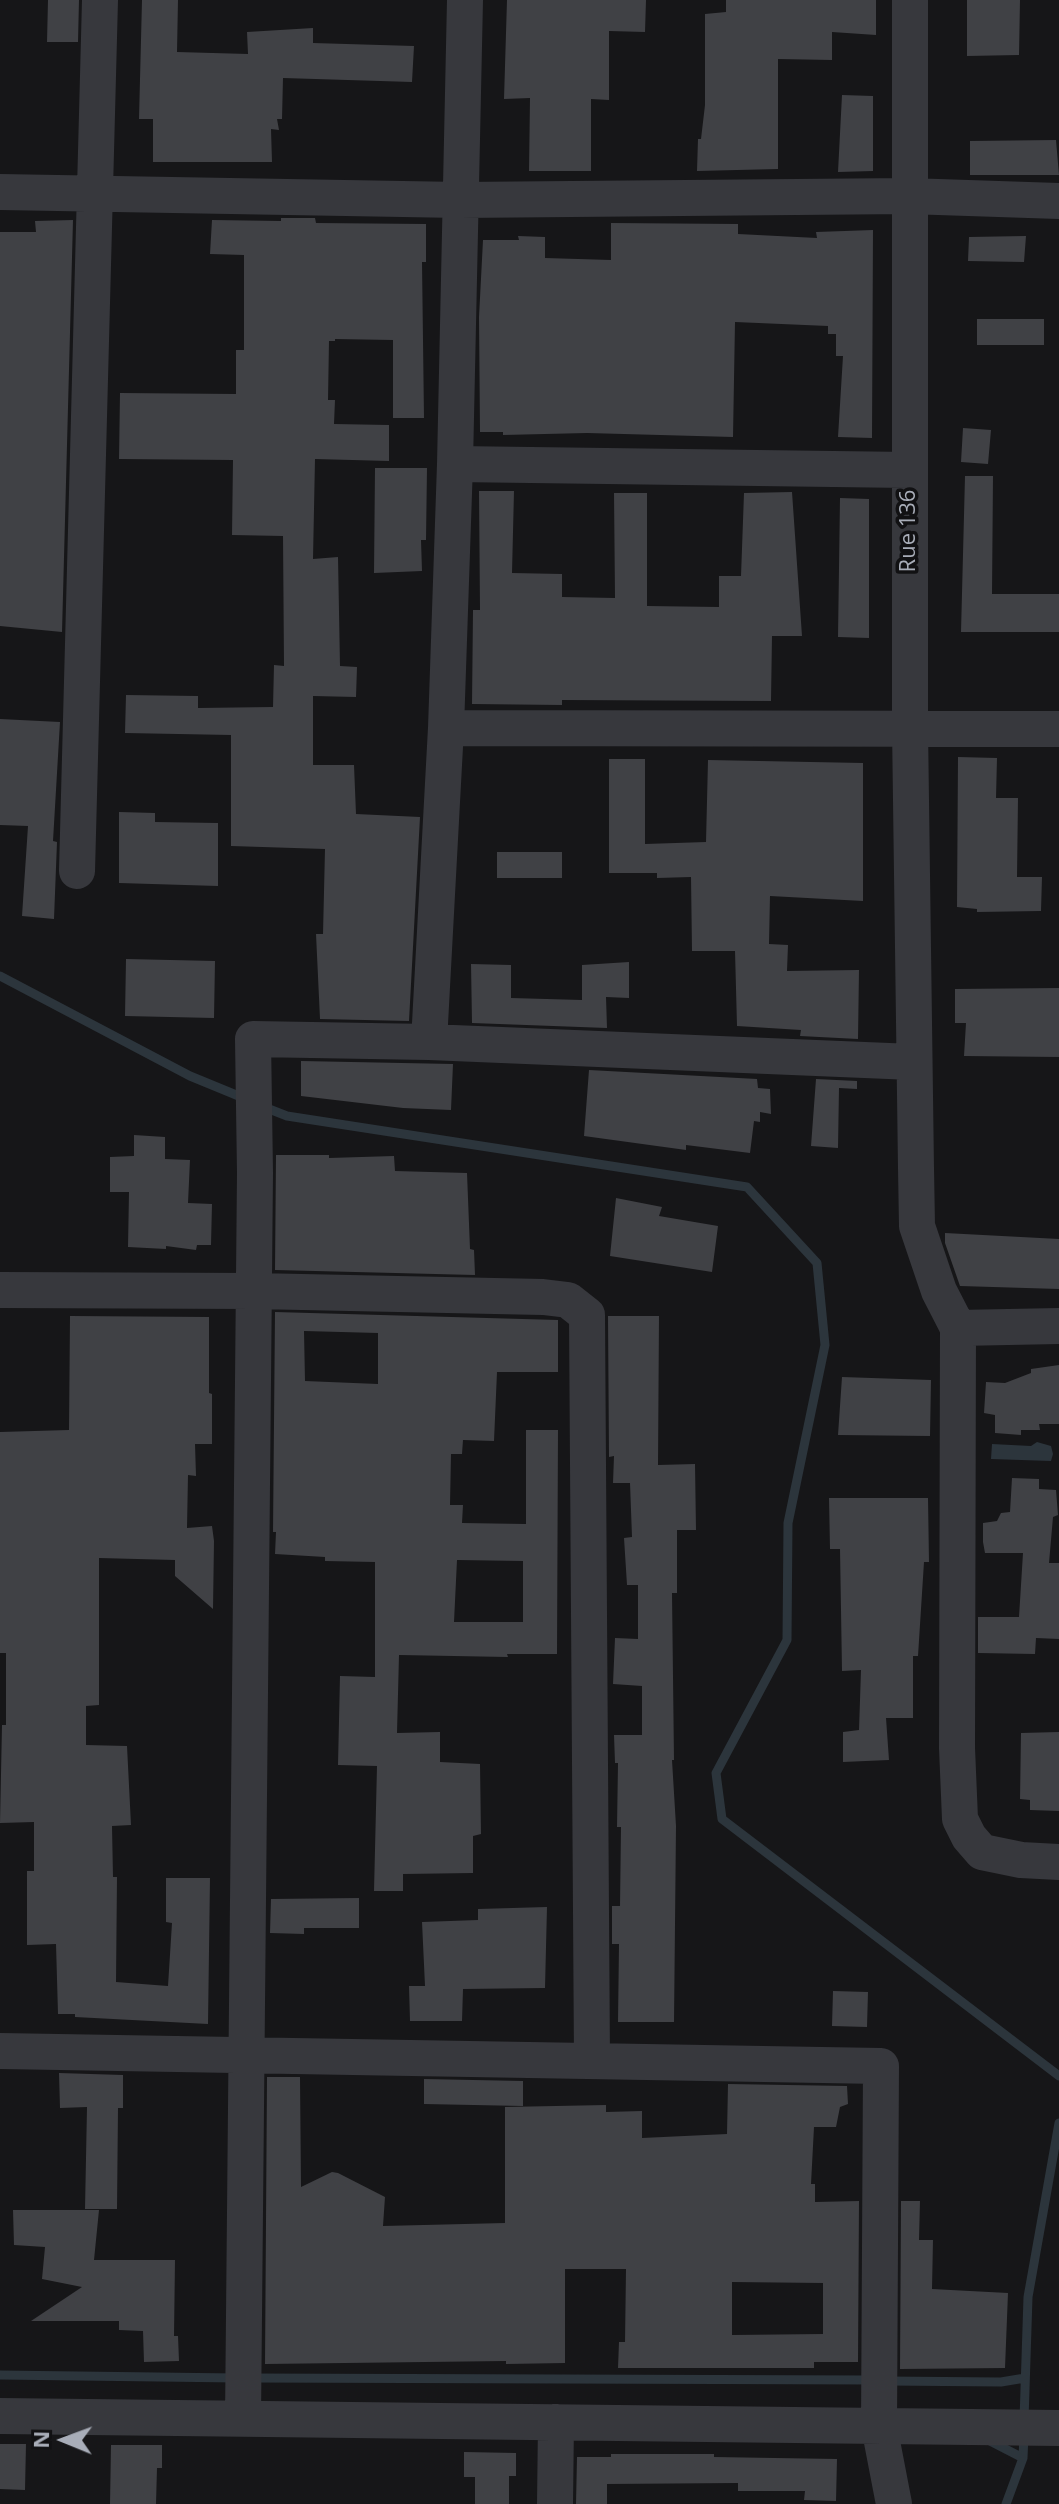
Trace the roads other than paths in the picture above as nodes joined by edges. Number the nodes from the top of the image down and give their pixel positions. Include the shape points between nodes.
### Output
1 (100, 0) edge
2 (465, 0) edge
3 (910, 0) edge
4 (0, 192) edge
5 (96, 194) junction
6 (908, 196) junction
7 (460, 200) junction
8 (1059, 201) edge
9 (455, 464) junction
10 (909, 470) junction
11 (910, 727) junction
12 (446, 728) junction
13 (1059, 729) edge
14 (77, 871) dead end
15 (429, 1042) junction
16 (913, 1062) junction
17 (0, 1290) edge
18 (254, 1291) junction
19 (1059, 1326) edge
20 (958, 1328) junction
21 (1059, 1862) edge
22 (0, 2051) edge
23 (247, 2055) junction
24 (592, 2061) junction
25 (0, 2416) edge
26 (243, 2418) junction
27 (556, 2422) junction
28 (879, 2426) junction
29 (1059, 2428) edge
30 (555, 2504) edge
31 (894, 2504) edge

1 - 5 street
2 - 7 street
3 - 6 street, Rue 136
4 - 5 street
5 - 7 street
5 - 14 street
6 - 7 street
6 - 8 street
6 - 10 street, Rue 136
7 - 9 street
9 - 10 street
9 - 12 street
10 - 11 street, Rue 136
11 - 12 street
11 - 13 street
11 - 16 street, Rue 136
12 - 15 street
15 - 16 street
15 - 18 street via 253,1039
16 - 20 street, Rue 136 via 917,1226
17 - 18 street
18 - 23 street
18 - 24 street via 543,1297 568,1300 587,1315
19 - 20 street
20 - 21 street via 960,1819 982,1852
22 - 23 street
23 - 24 street
23 - 26 street
24 - 28 street via 881,2066
25 - 26 street
26 - 27 street
27 - 28 street
27 - 30 street
28 - 29 street
28 - 31 street

